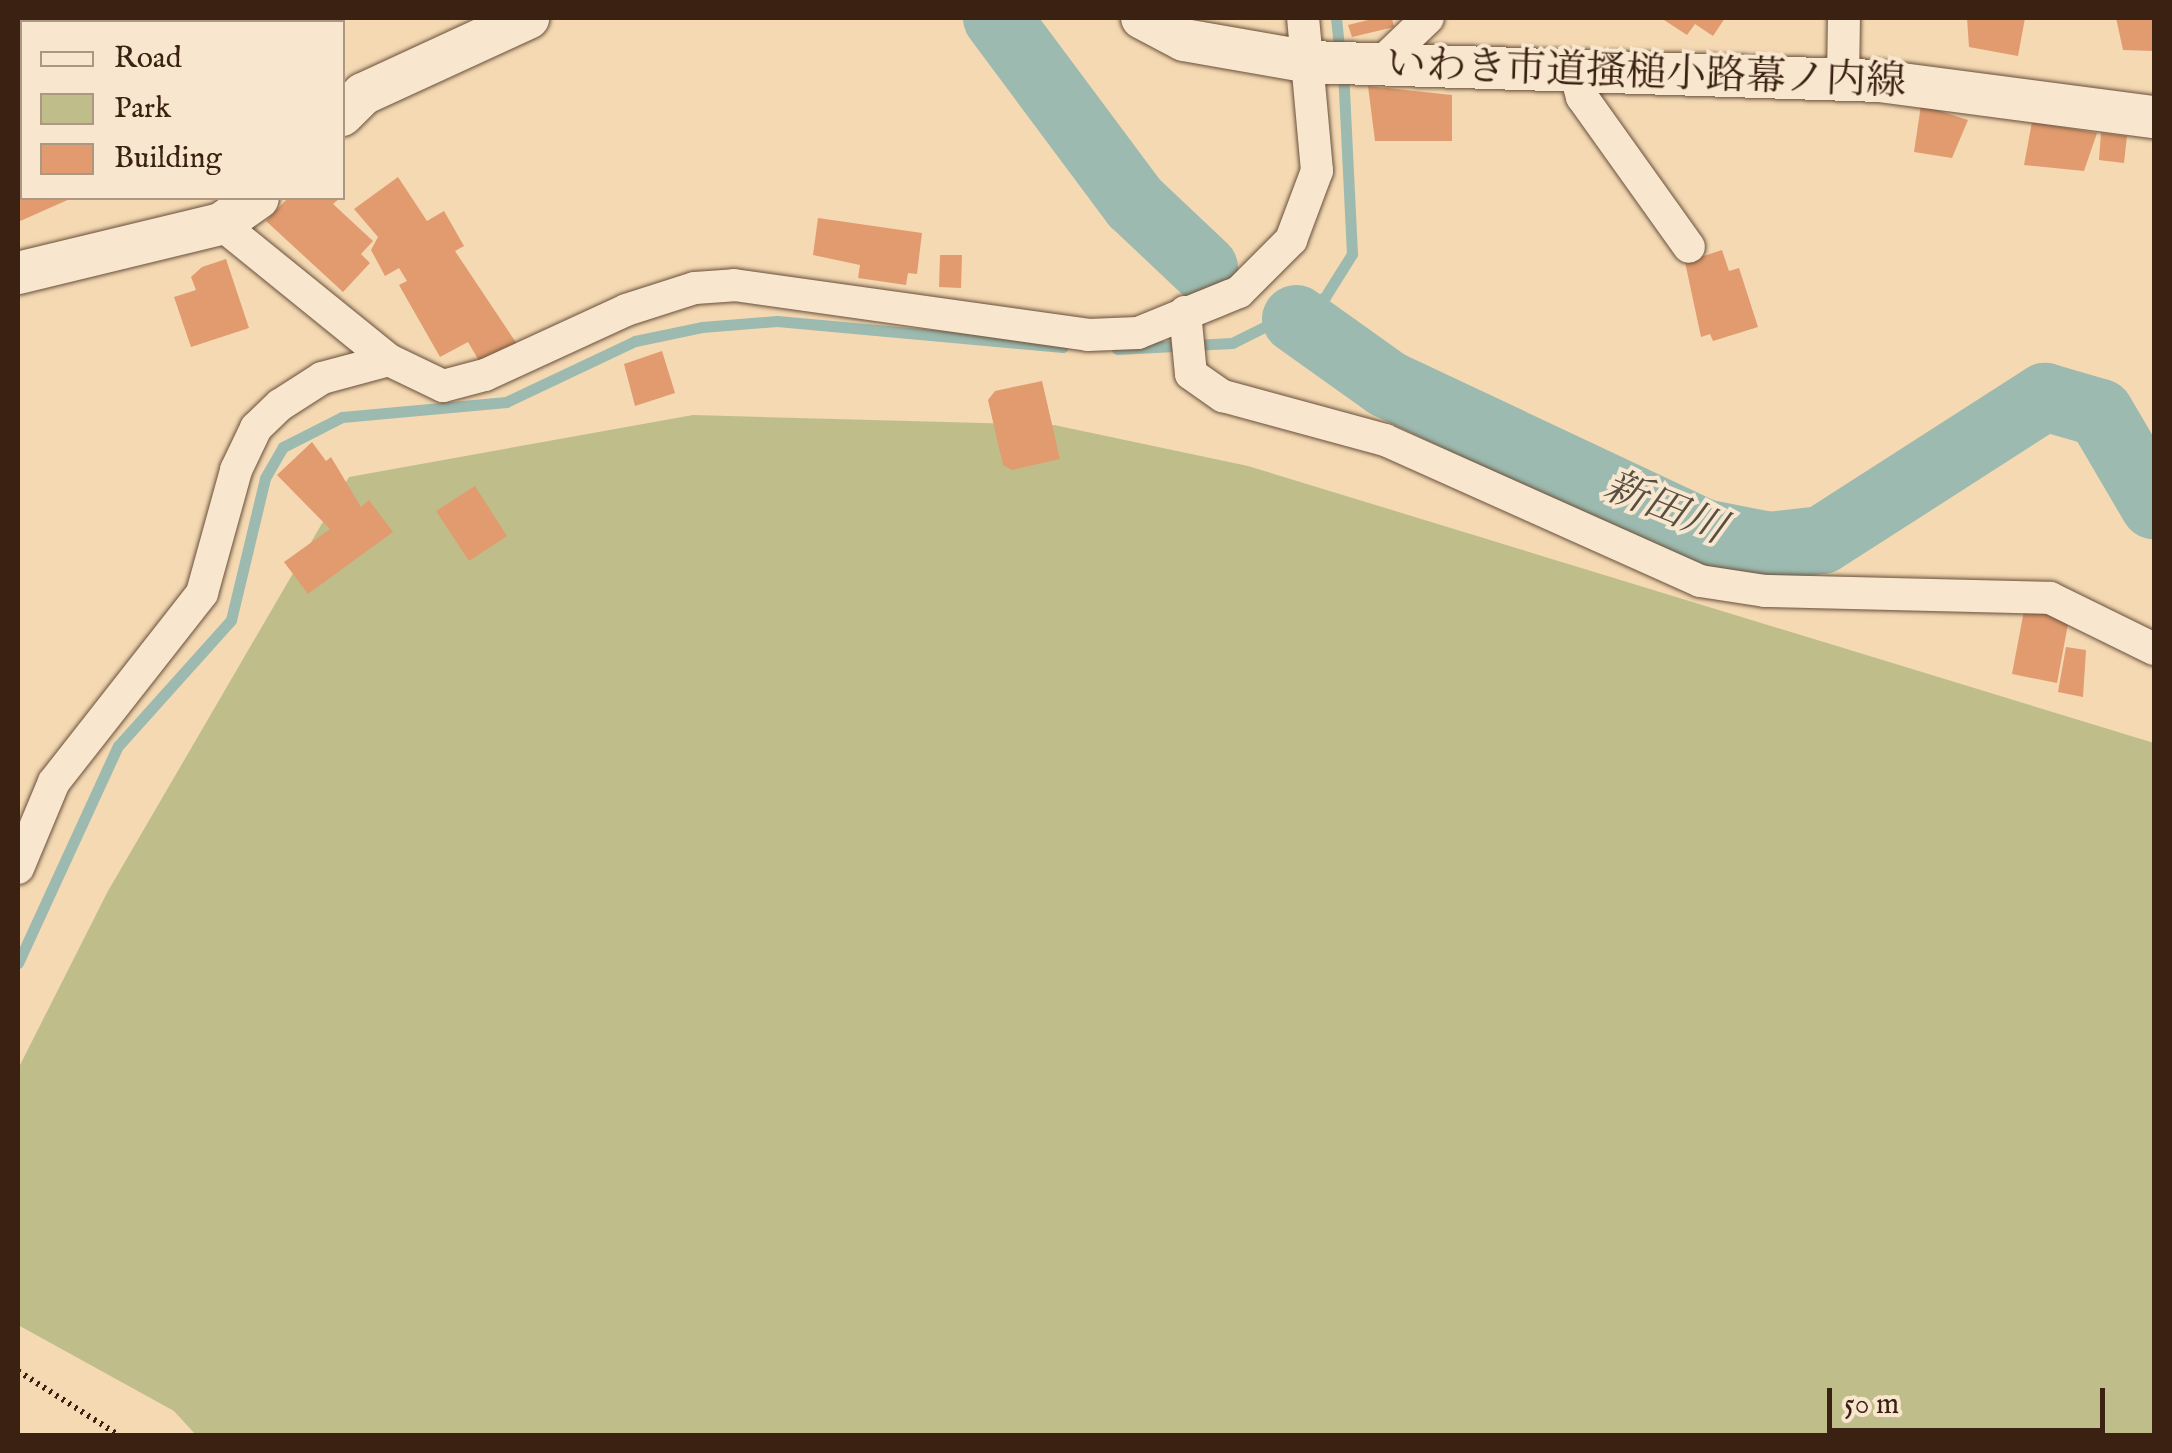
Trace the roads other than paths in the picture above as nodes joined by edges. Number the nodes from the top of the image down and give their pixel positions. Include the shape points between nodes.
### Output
1 (528, 18) edge
2 (1142, 18) edge
3 (1303, 18) edge
4 (1428, 18) edge
5 (1844, 18) edge
6 (1343, 62) junction
7 (1575, 71) junction
8 (1843, 80) junction
9 (345, 112) edge
10 (2154, 117) edge
11 (255, 200) edge
12 (221, 224) junction
13 (1689, 247) dead end
14 (18, 273) edge
15 (1192, 319) junction
16 (389, 360) junction
17 (2154, 650) edge
18 (18, 868) edge

1 - 9 street via 364,94
2 - 6 street, いわき市道搔槌小路幕ノ内線 via 1184,40
3 - 6 street
4 - 6 street
5 - 8 street
6 - 7 street, いわき市道搔槌小路幕ノ内線
6 - 15 street via 1317,171 1290,240 1239,292
7 - 8 street, いわき市道搔槌小路幕ノ内線
7 - 13 street via 1582,97
8 - 10 street, いわき市道搔槌小路幕ノ内線
11 - 12 street
12 - 14 street
12 - 16 street
15 - 16 street via 1088,335 734,286 656,299 443,386
15 - 17 street via 1191,374 1222,396 1385,440 1700,581 1764,591 2050,598
16 - 18 street via 322,378 256,428 202,594 54,782

